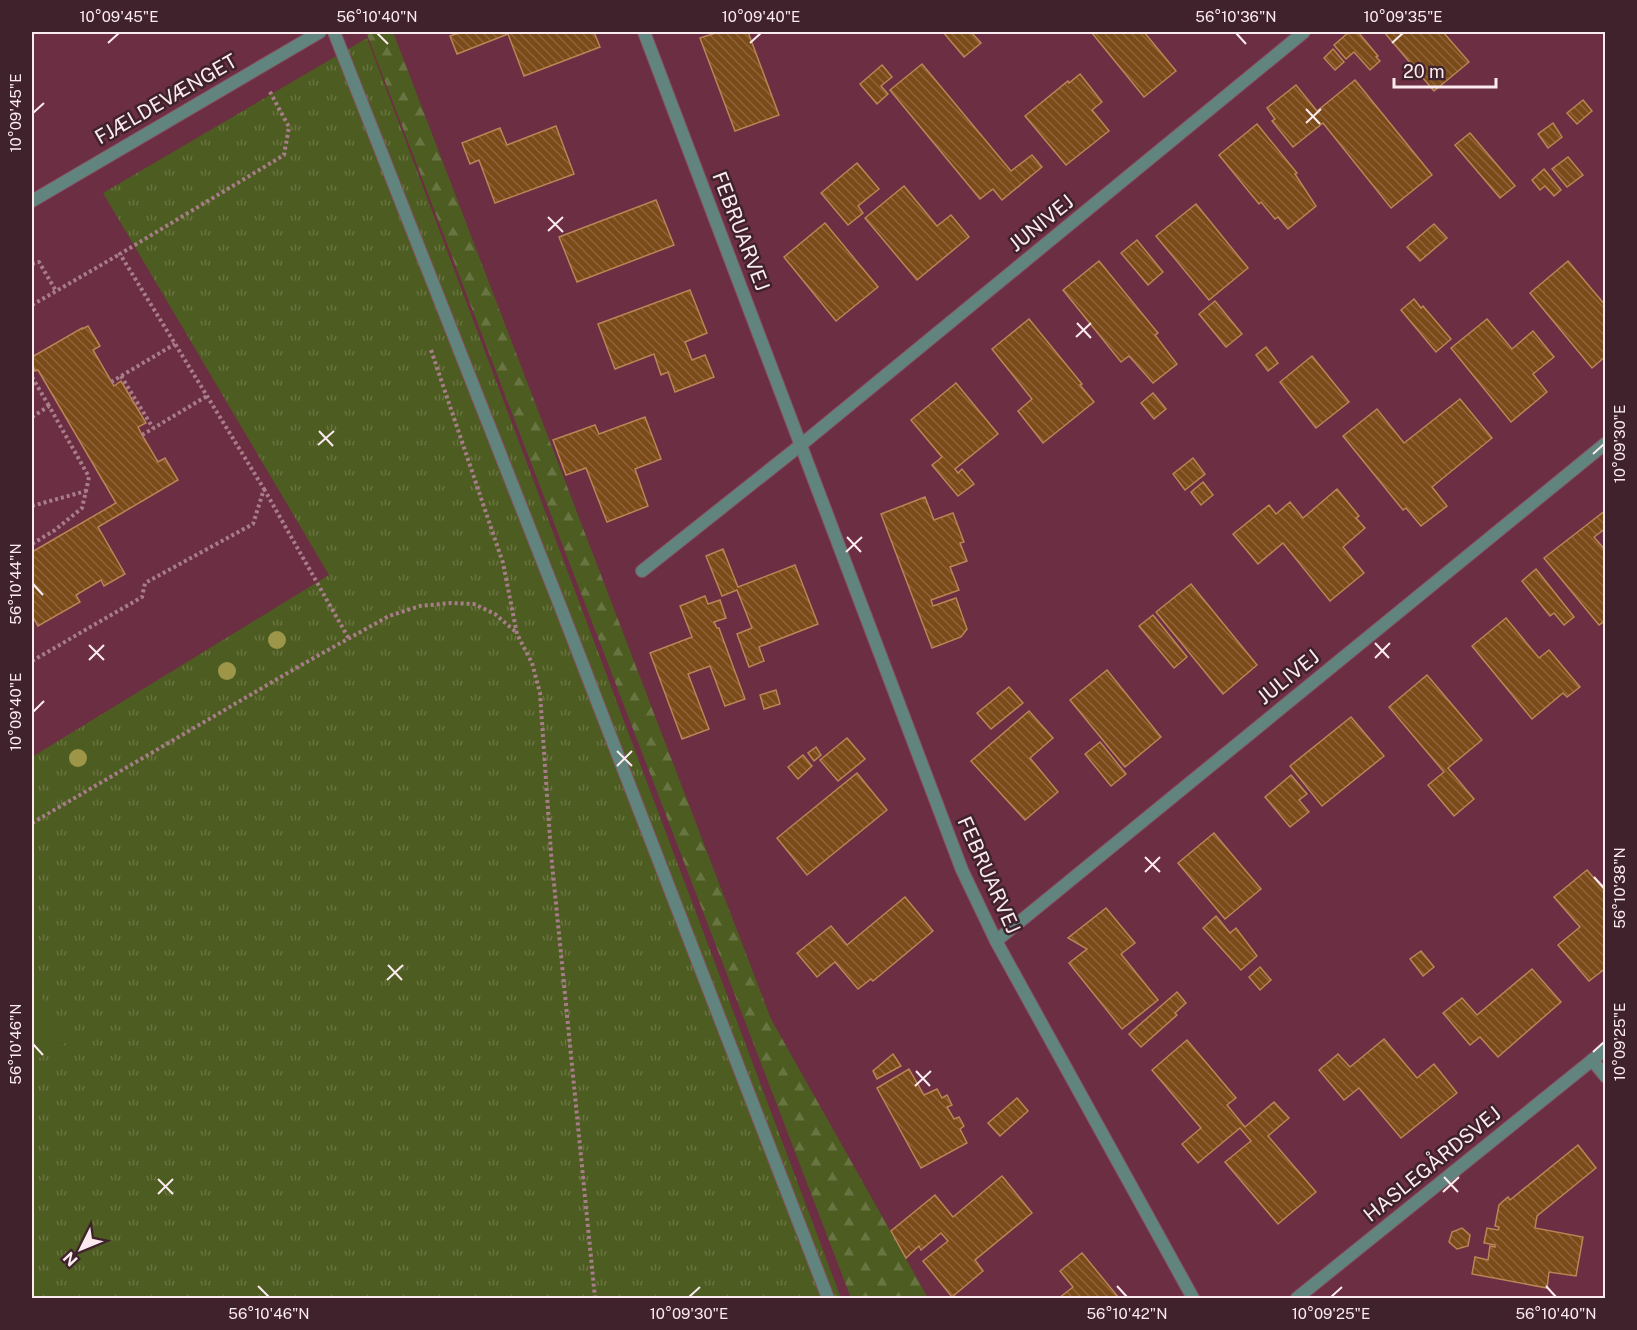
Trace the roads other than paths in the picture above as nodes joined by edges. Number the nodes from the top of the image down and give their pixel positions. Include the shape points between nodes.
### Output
1 (320, 32) edge
2 (334, 32) edge
3 (644, 32) edge
4 (1304, 32) edge
5 (32, 201) edge
6 (1605, 443) edge
7 (802, 444) junction
8 (642, 571) dead end
9 (996, 941) junction
10 (1605, 1049) edge
11 (1592, 1060) junction
12 (1605, 1077) edge
13 (828, 1299) edge
14 (1192, 1299) edge
15 (1297, 1299) edge

1 - 5 street, FJÆLDEVÆNGET
2 - 13 street via 560,603
3 - 7 street, FEBRUARVEJ
4 - 7 street, JUNIVEJ
6 - 9 street, JULIVEJ
7 - 8 street
7 - 9 street, FEBRUARVEJ via 962,870
9 - 14 street, FEBRUARVEJ
10 - 11 street, HASLEGÅRDSVEJ
11 - 12 street
11 - 15 street, HASLEGÅRDSVEJ

